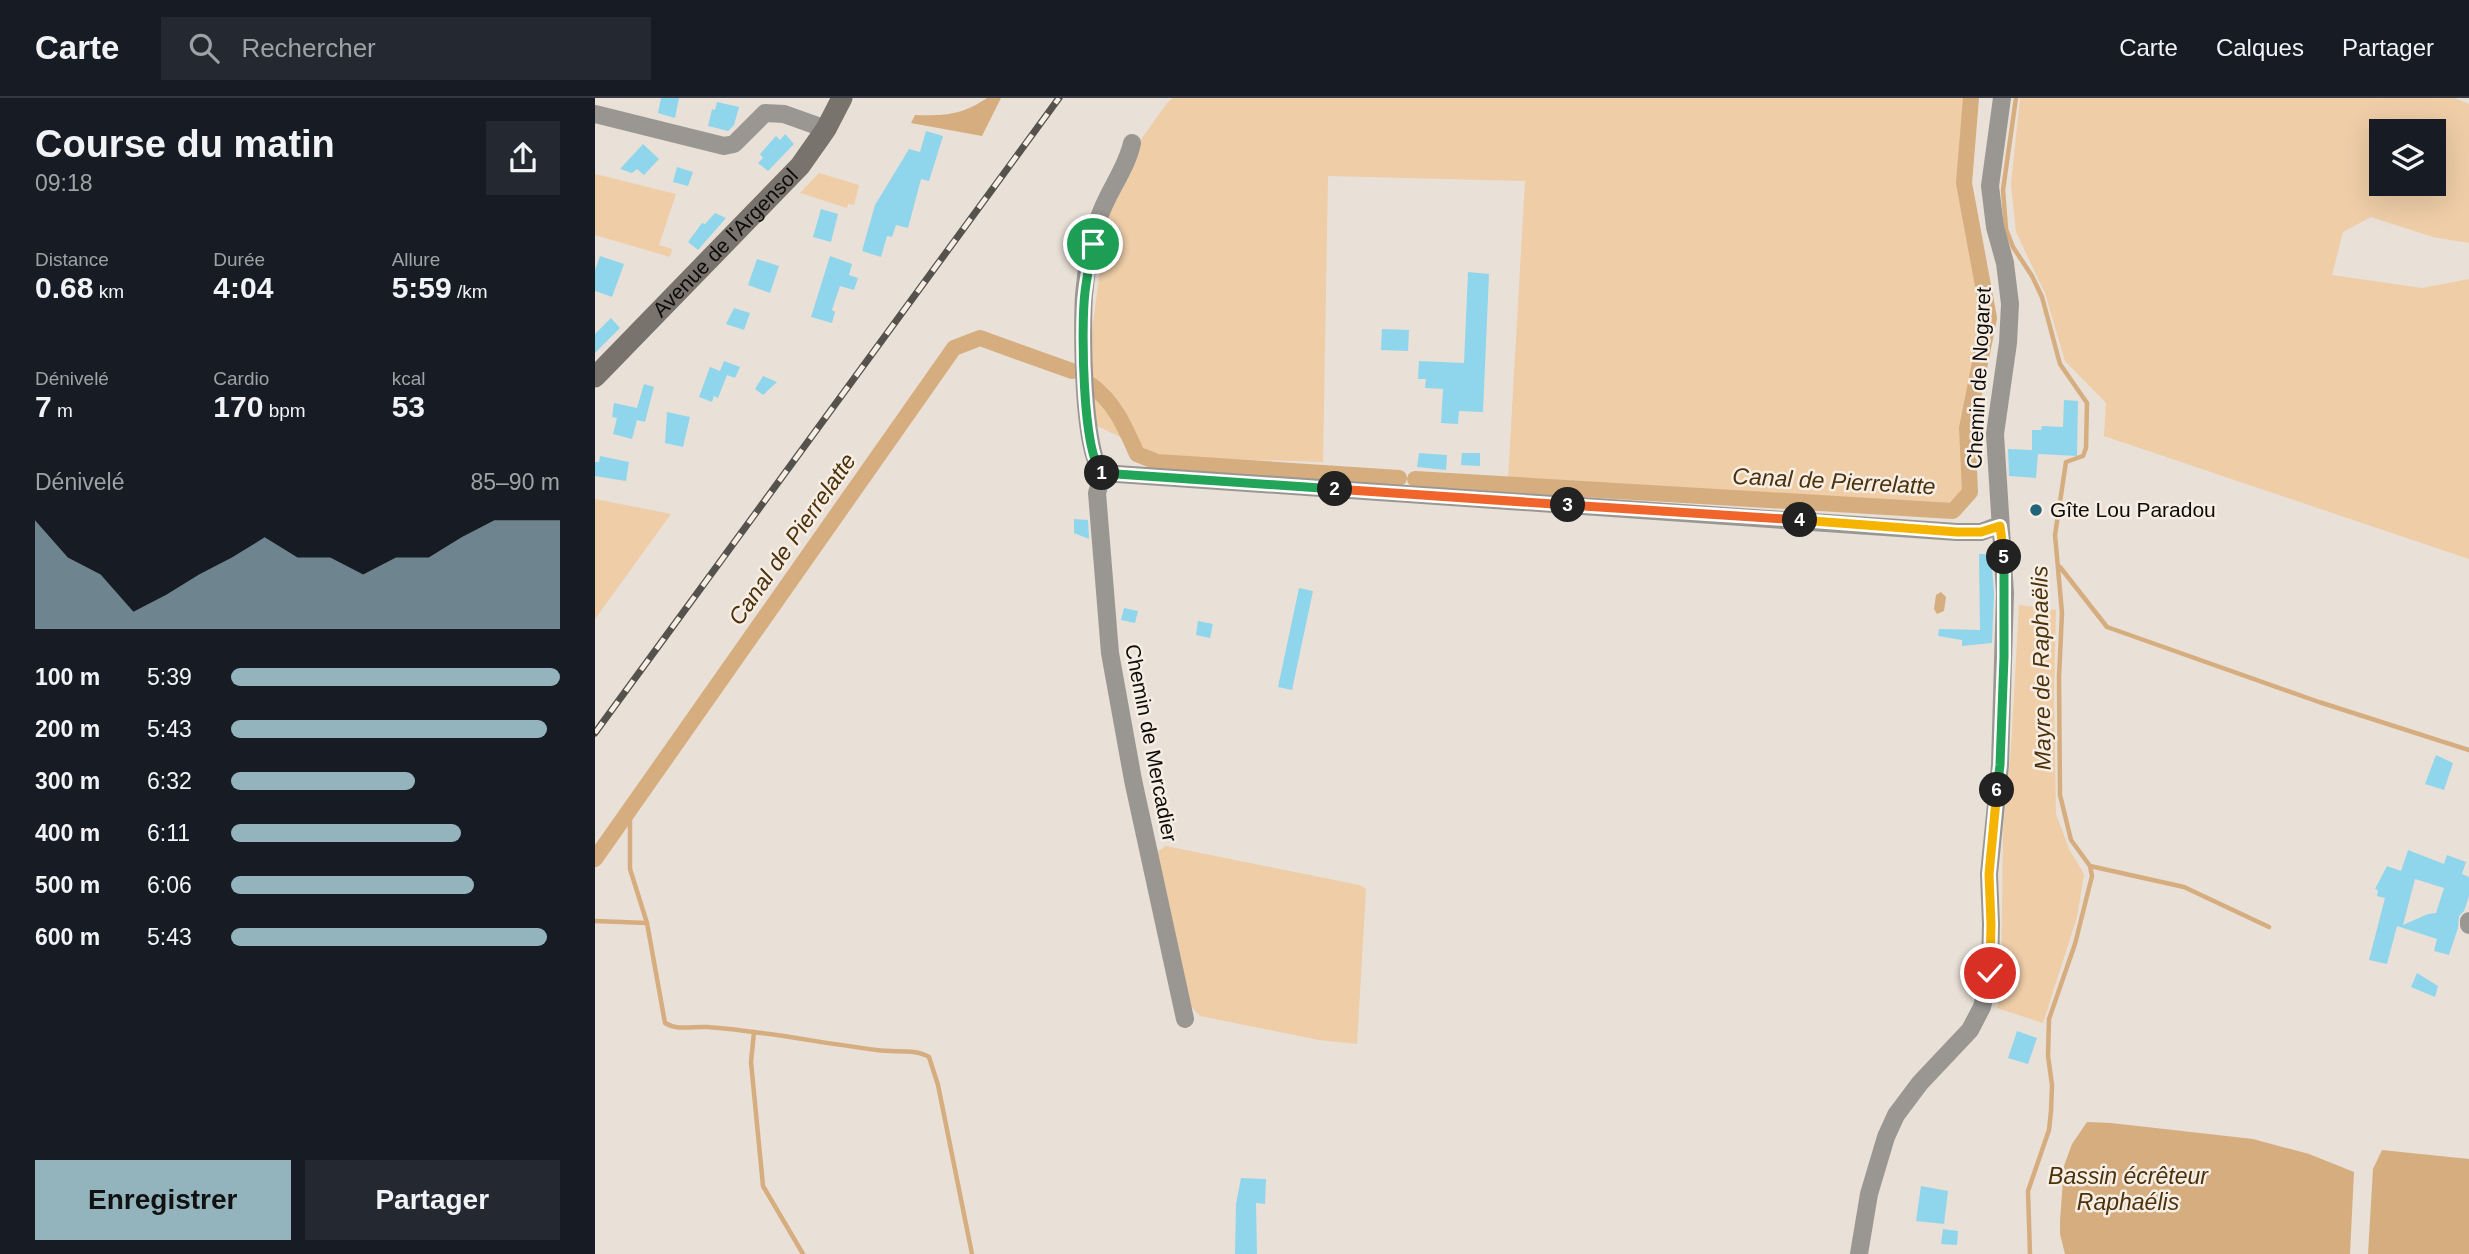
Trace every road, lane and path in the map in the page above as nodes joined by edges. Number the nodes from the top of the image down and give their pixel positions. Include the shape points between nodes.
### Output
1 (842, 98) edge
2 (2001, 98) edge
3 (595, 114) edge
4 (826, 129) junction
5 (1132, 143) dead end
6 (595, 377) edge
7 (1103, 473) junction
8 (2000, 526) junction
9 (1185, 1019) dead end
10 (1859, 1254) edge

1 - 4 street, Avenue de l'Argensol
2 - 8 street, Chemin de Nogaret via 1990,186 2010,304 1995,434
3 - 4 street via 724,146 734,144 765,113 784,114
4 - 6 street, Avenue de l'Argensol via 800,166
5 - 7 street, Chemin de Mercadier via 1098,219 1084,293 1089,434
7 - 8 street via 1957,532
7 - 9 street, Chemin de Mercadier via 1097,492 1110,653
8 - 10 street, Chemin de Nogaret via 2005,606 2000,765 1989,874 1990,973 1971,1030 1896,1115 1869,1194

